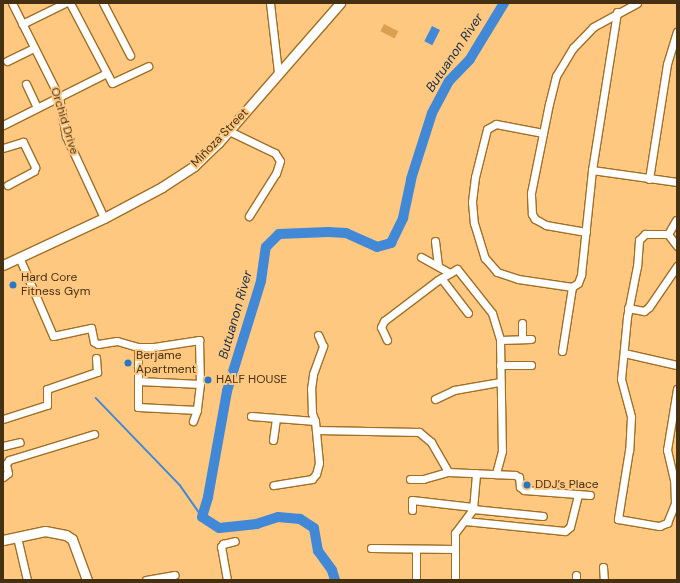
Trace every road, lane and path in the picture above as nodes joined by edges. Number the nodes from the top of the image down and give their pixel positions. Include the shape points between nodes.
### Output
1 (12, 3) edge
2 (65, 3) edge
3 (70, 3) edge
4 (103, 3) edge
5 (270, 3) edge
6 (340, 3) edge
7 (637, 3) edge
8 (617, 12) junction
9 (22, 24) junction
10 (677, 31) edge
11 (34, 48) junction
12 (130, 55) dead end
13 (7, 61) dead end
14 (148, 66) dead end
15 (278, 72) junction
16 (105, 74) junction
17 (26, 84) dead end
18 (59, 97) junction
19 (37, 108) junction
20 (3, 125) edge
21 (229, 131) junction
22 (543, 133) junction
23 (3, 148) edge
24 (592, 170) junction
25 (649, 178) junction
26 (677, 182) edge
27 (8, 186) dead end
28 (249, 216) dead end
29 (104, 218) junction
30 (676, 220) edge
31 (586, 232) junction
32 (668, 234) junction
33 (435, 241) dead end
34 (677, 246) edge
35 (421, 256) dead end
36 (19, 257) junction
37 (3, 265) edge
38 (438, 266) junction
39 (677, 266) edge
40 (450, 273) junction
41 (441, 278) junction
42 (572, 287) junction
43 (628, 308) junction
44 (468, 313) dead end
45 (522, 323) dead end
46 (318, 335) dead end
47 (522, 339) junction
48 (531, 339) dead end
49 (386, 340) dead end
50 (500, 340) junction
51 (138, 347) junction
52 (562, 351) dead end
53 (624, 353) junction
54 (96, 358) dead end
55 (500, 365) junction
56 (531, 365) dead end
57 (677, 365) edge
58 (138, 381) junction
59 (500, 382) junction
60 (200, 384) junction
61 (677, 389) edge
62 (436, 399) dead end
63 (197, 410) junction
64 (251, 416) dead end
65 (3, 419) edge
66 (276, 419) junction
67 (193, 421) dead end
68 (315, 421) junction
69 (317, 430) junction
70 (94, 434) dead end
71 (273, 440) dead end
72 (20, 442) dead end
73 (3, 446) edge
74 (448, 472) junction
75 (476, 474) junction
76 (496, 474) junction
77 (3, 477) edge
78 (410, 479) dead end
79 (273, 484) dead end
80 (578, 494) junction
81 (590, 495) dead end
82 (676, 504) edge
83 (473, 508) junction
84 (412, 510) dead end
85 (543, 516) dead end
86 (465, 521) junction
87 (17, 537) junction
88 (3, 540) edge
89 (235, 541) dead end
90 (371, 548) dead end
91 (416, 549) junction
92 (455, 549) junction
93 (603, 567) dead end
94 (175, 575) dead end
95 (27, 580) edge
96 (86, 580) edge
97 (146, 580) edge
98 (227, 580) edge
99 (416, 580) edge
100 (455, 580) edge
101 (604, 580) edge

1 - 9 street, Orchid Drive
2 - 9 street
3 - 16 street
4 - 12 street
5 - 15 street
6 - 15 main road, Miñoza Street
7 - 8 street
8 - 22 street via 584,35 564,62 552,90
8 - 24 street
9 - 11 street, Orchid Drive
10 - 25 street via 667,64
11 - 13 street
11 - 18 street, Orchid Drive
14 - 16 street via 112,83
15 - 21 main road, Miñoza Street
16 - 18 street
17 - 19 street
18 - 19 street
18 - 29 street, Orchid Drive via 68,141
19 - 20 street
21 - 28 street via 275,153 280,161 276,173
21 - 29 main road, Miñoza Street via 187,171
22 - 31 street via 531,193 532,214 535,219 546,225
22 - 42 street via 496,124 487,129 475,177 472,202 474,223 485,258 497,272 518,279
23 - 27 street via 19,142 24,143 35,169
24 - 25 street
24 - 31 street
25 - 26 street
29 - 36 main road, Miñoza Street
30 - 32 street
31 - 42 street via 581,275
32 - 34 street
32 - 43 street via 648,233 640,237
33 - 38 street
35 - 38 street
36 - 37 main road, Miñoza Street
36 - 51 street via 53,336 91,328 95,343 117,341
38 - 40 street
39 - 43 street via 650,307 644,310
40 - 41 street
40 - 50 street via 457,269 492,313
41 - 44 street
41 - 49 street via 384,321 381,327
42 - 52 street
43 - 53 street
45 - 47 street
46 - 68 street via 323,346 313,374 311,389
47 - 48 street
47 - 50 street
50 - 55 street
51 - 58 street
51 - 60 street via 199,340
53 - 57 street
53 - 82 street via 621,379 631,417 629,450 618,519 665,525
54 - 65 street via 96,372 47,388 47,405
55 - 56 street
55 - 59 street
58 - 60 street
58 - 63 street via 138,407
59 - 62 street via 454,390
59 - 76 street via 502,451
60 - 63 street
61 - 82 street via 667,450
63 - 67 street
64 - 66 street
66 - 68 street
66 - 71 street
68 - 69 street
69 - 74 street via 419,432 431,442
69 - 79 street via 316,474 312,479
70 - 77 street via 8,460 8,473
72 - 73 street
74 - 75 street
74 - 78 street via 423,479
75 - 76 street
75 - 83 street
76 - 80 street via 519,477 520,487 524,490
80 - 81 street
80 - 86 street via 570,528 565,531
83 - 84 street via 412,500
83 - 85 street
83 - 86 street
86 - 92 street via 456,530
87 - 88 main road
87 - 95 street
87 - 96 main road via 45,531 66,535 72,539
89 - 98 street via 221,547
90 - 91 street
91 - 92 street
91 - 99 street
92 - 100 street
93 - 101 street
94 - 97 street

